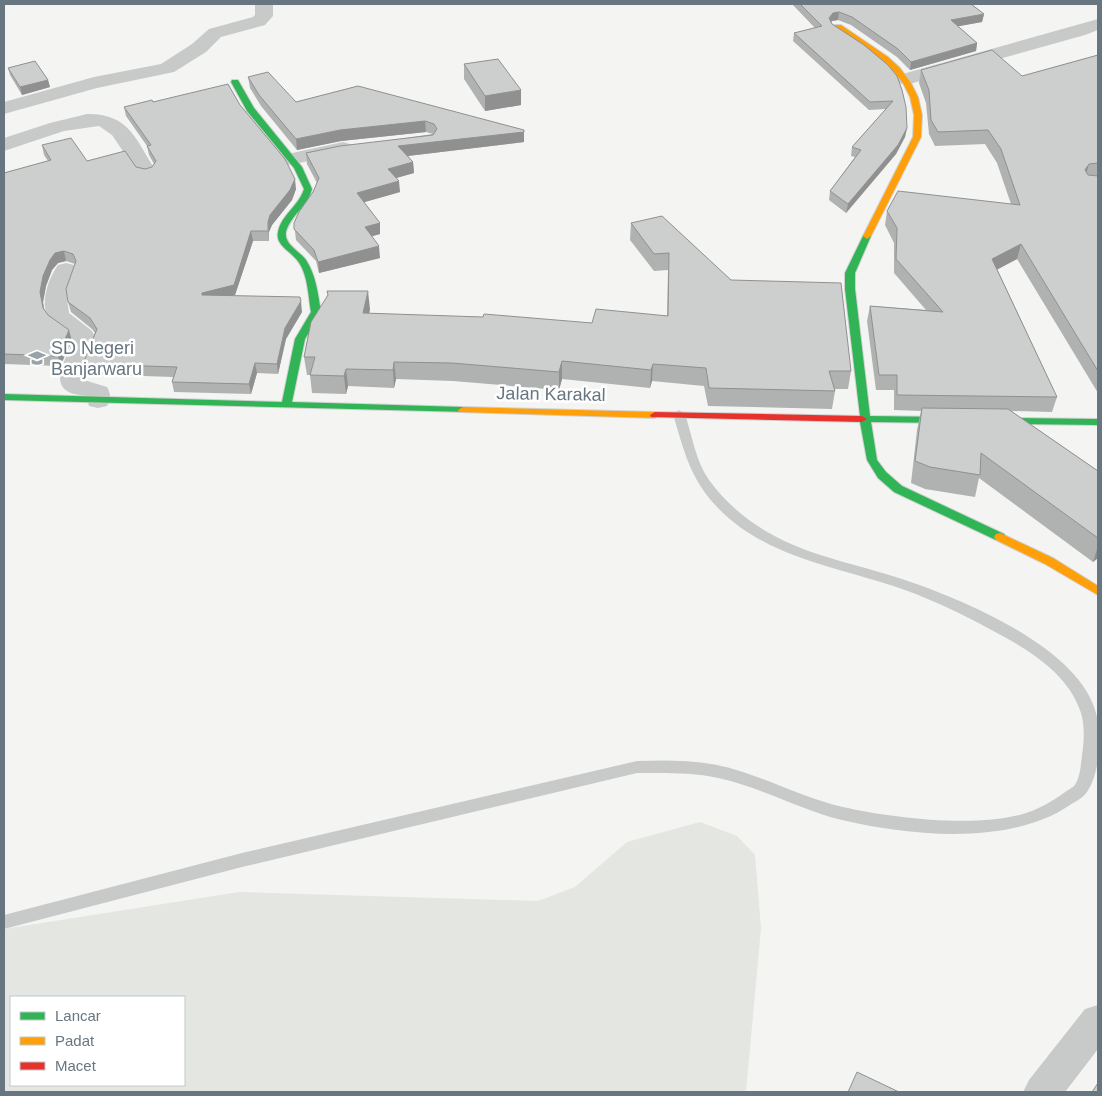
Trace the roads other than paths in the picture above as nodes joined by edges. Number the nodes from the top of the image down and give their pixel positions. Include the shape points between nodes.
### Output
1 (264, 4) edge
2 (1098, 24) edge
3 (838, 27) edge
4 (906, 79) junction
5 (235, 82) dead end
6 (26, 102) junction
7 (4, 108) edge
8 (58, 127) junction
9 (4, 145) edge
10 (360, 146) edge
11 (290, 159) junction
12 (146, 172) edge
13 (66, 270) dead end
14 (4, 397) edge
15 (98, 400) junction
16 (286, 406) junction
17 (679, 414) junction
18 (865, 419) junction
19 (1098, 422) edge
20 (1098, 590) edge
21 (4, 922) edge
22 (1098, 1021) edge
23 (1042, 1092) edge

1 - 6 street via 264,16 259,21 214,33 199,48 167,68 94,83
2 - 4 street
3 - 4 street
4 - 18 street via 917,110 917,137 850,273
5 - 11 street via 250,109
6 - 7 street
6 - 8 street
8 - 9 street
8 - 12 street via 87,120 109,122 121,133
10 - 11 street
11 - 16 street via 298,167 308,193 282,231 281,238 303,262 316,312 300,339
13 - 15 street via 56,293 57,315 86,340 72,374 72,382 98,392
14 - 15 street, Jalan Karakal
15 - 16 street, Jalan Karakal
16 - 17 street, Jalan Karakal
17 - 18 street, Jalan Karakal
17 - 21 lane via 696,470 704,484 741,521 769,540 845,569 892,581 969,611 1038,649 1059,667 1077,688 1089,715 1090,763 1082,788 1054,809 1009,824 982,828 863,818 829,810 730,775 694,767 638,767 242,860
18 - 19 street, Jalan Karakal
18 - 20 street via 872,460 898,489 1049,561
22 - 23 street

